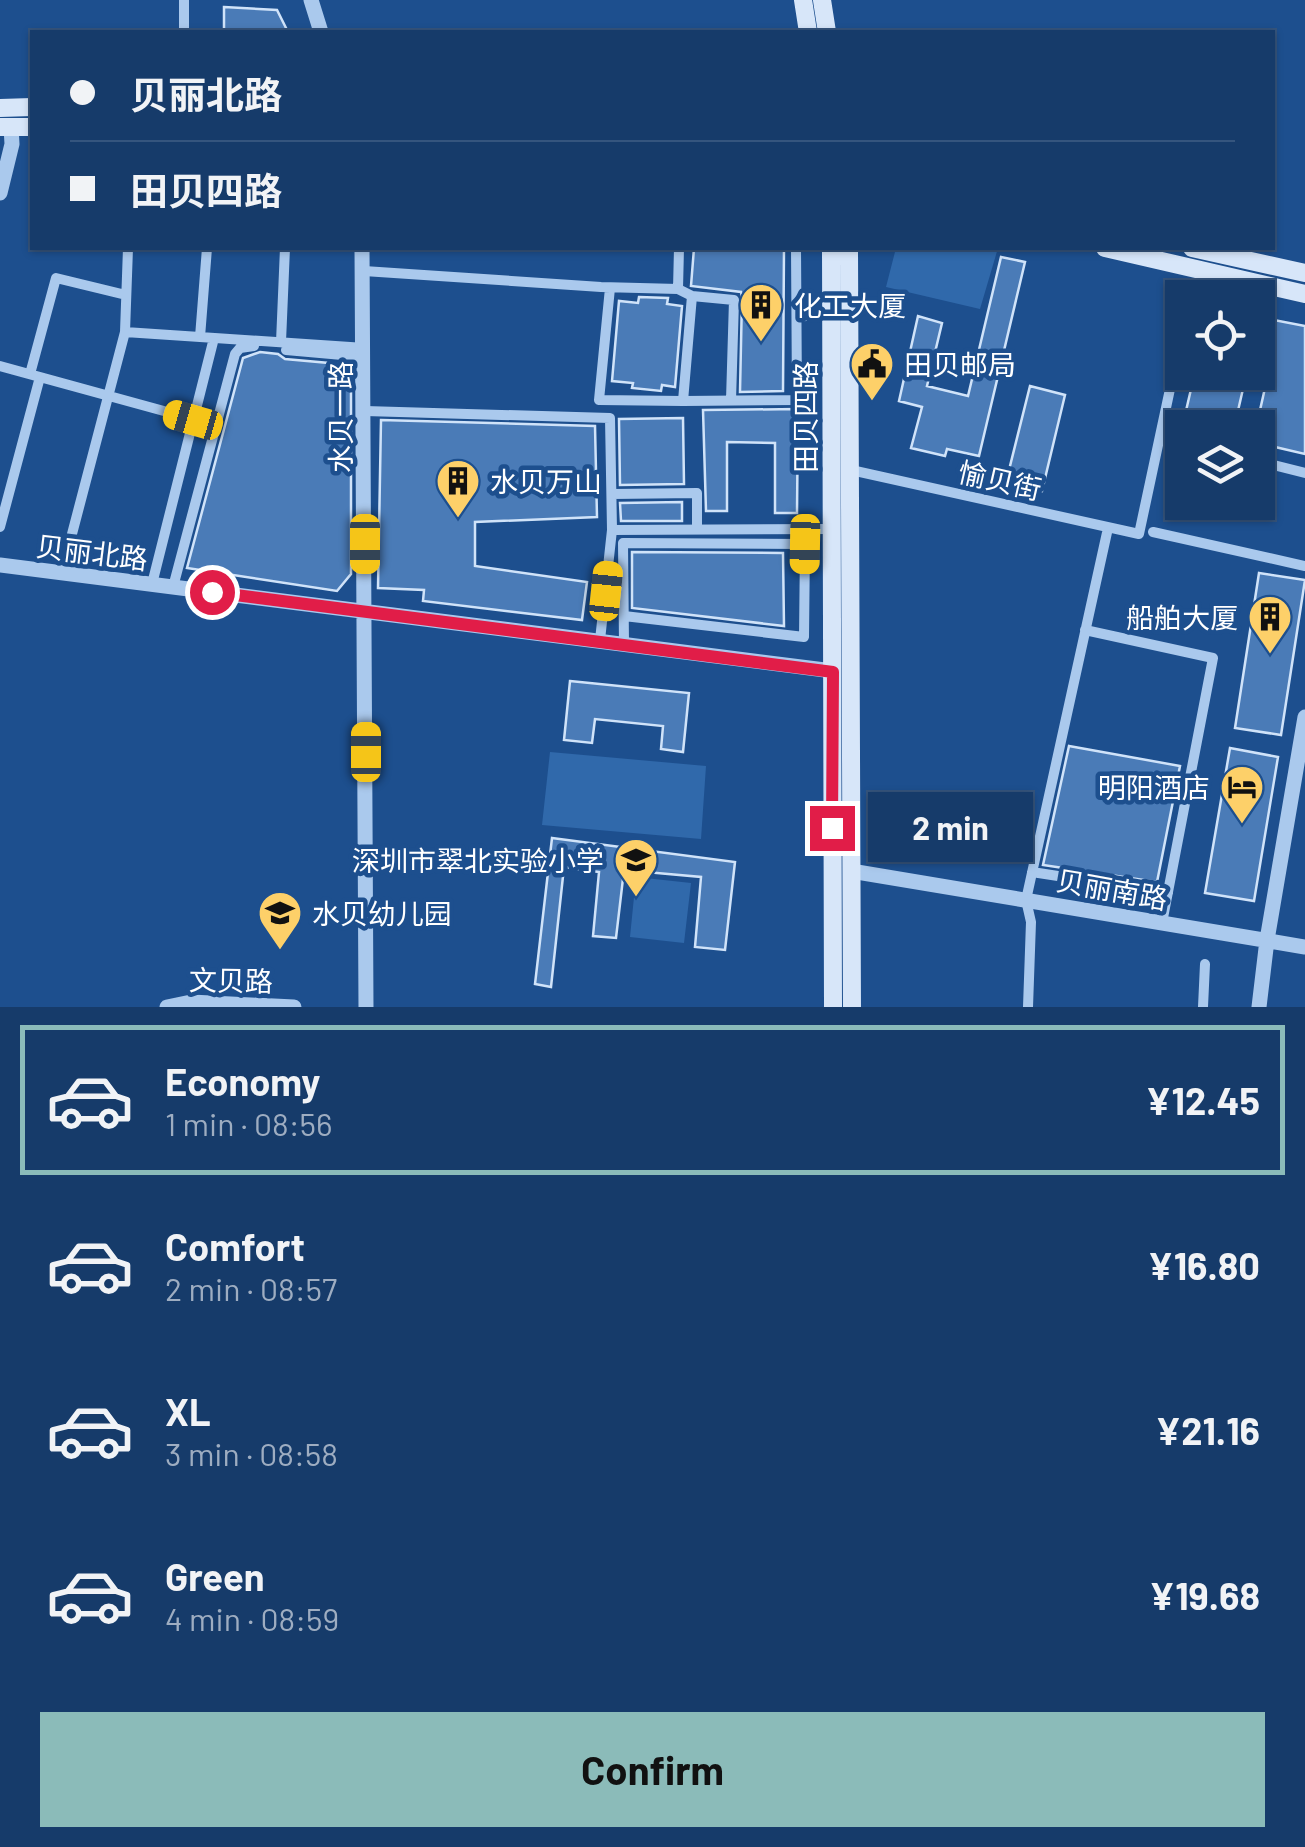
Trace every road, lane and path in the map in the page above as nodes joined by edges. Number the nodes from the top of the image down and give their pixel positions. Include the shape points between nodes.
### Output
1 (184, 0) edge
2 (312, 0) edge
3 (803, 0) edge
4 (822, 0) edge
5 (184, 30) edge
6 (320, 30) edge
7 (808, 30) edge
8 (827, 30) edge
9 (30, 107) edge
10 (0, 108) edge
11 (6, 127) edge
12 (0, 192) edge
13 (128, 250) edge
14 (207, 250) edge
15 (285, 250) edge
16 (362, 250) edge
17 (679, 250) edge
18 (796, 250) edge
19 (832, 250) edge
20 (848, 250) edge
21 (1114, 250) edge
22 (1201, 250) edge
23 (364, 271) junction
24 (1305, 274) edge
25 (841, 280) junction
26 (610, 288) junction
27 (678, 289) junction
28 (1305, 294) edge
29 (126, 295) junction
30 (692, 296) junction
31 (832, 313) junction
32 (796, 316) junction
33 (125, 332) junction
34 (200, 337) junction
35 (214, 338) junction
36 (281, 342) junction
37 (365, 352) junction
38 (0, 366) edge
39 (35, 376) junction
40 (1170, 390) edge
41 (109, 395) junction
42 (684, 400) junction
43 (731, 400) junction
44 (365, 411) junction
45 (193, 420) junction
46 (1275, 465) edge
47 (850, 470) junction
48 (1305, 473) edge
49 (612, 494) junction
50 (0, 527) edge
51 (1108, 528) junction
52 (697, 529) junction
53 (833, 529) junction
54 (612, 530) junction
55 (1153, 532) dead end
56 (72, 534) dead end
57 (0, 565) edge
58 (1305, 566) edge
59 (152, 584) junction
60 (173, 587) junction
61 (365, 610) junction
62 (624, 616) junction
63 (1086, 630) junction
64 (600, 640) junction
65 (624, 644) junction
66 (833, 672) junction
67 (1305, 717) edge
68 (851, 871) junction
69 (1032, 872) junction
70 (1168, 893) junction
71 (1026, 900) junction
72 (1162, 923) junction
73 (1267, 940) junction
74 (1305, 947) edge
75 (1205, 964) dead end
76 (167, 1007) edge
77 (294, 1007) edge
78 (366, 1007) edge
79 (833, 1007) edge
80 (852, 1007) edge
81 (1028, 1007) edge
82 (1203, 1007) edge
83 (1259, 1007) edge

1 - 5 street
2 - 6 street
3 - 7 main road
4 - 8 main road
9 - 10 main road
11 - 12 street via 12,144
13 - 29 street
14 - 34 street
15 - 36 street
16 - 23 street, 水贝一路
17 - 27 street
18 - 32 street
19 - 25 main road, 田贝四路
20 - 25 main road, 田贝四路
21 - 28 main road
22 - 24 main road
23 - 26 street
23 - 37 street, 水贝一路
25 - 31 main road, 田贝四路
25 - 47 main road, 田贝四路
26 - 27 street
26 - 42 street via 600,400
27 - 30 street
29 - 33 street
29 - 39 street via 56,278
30 - 42 street
30 - 43 street via 734,300
31 - 32 street
31 - 53 main road, 田贝四路
32 - 43 street via 797,400
33 - 34 street
33 - 41 street
34 - 35 street
35 - 36 street
35 - 45 street
36 - 37 street
37 - 44 street, 水贝一路
37 - 60 street via 251,346 234,354
38 - 39 street
39 - 41 street
39 - 50 street
40 - 51 street, 愉贝街 via 1139,534
41 - 45 street
41 - 56 street
42 - 43 street
44 - 49 street via 610,418
44 - 61 street, 水贝一路
45 - 59 street
46 - 48 street
47 - 51 street, 愉贝街
47 - 68 main road, 田贝四路
49 - 52 street via 697,493
49 - 54 street
51 - 63 street
52 - 53 street
52 - 54 street
53 - 66 main road, 田贝四路
54 - 64 street
55 - 58 street
57 - 59 street, 贝丽北路
59 - 60 street, 贝丽北路
60 - 61 street, 贝丽北路
61 - 64 street, 贝丽北路
61 - 78 street, 水贝一路
62 - 62 street via 623,542 805,544 804,638
62 - 65 street
63 - 69 street
63 - 70 street via 1213,658
64 - 65 street, 贝丽北路
65 - 66 street, 贝丽北路
66 - 79 main road, 田贝四路
67 - 73 street
68 - 71 street, 贝丽南路
68 - 80 main road, 田贝四路
69 - 70 street
69 - 71 street
70 - 72 street
71 - 72 street, 贝丽南路
71 - 81 street
72 - 73 street, 贝丽南路
73 - 74 street, 贝丽南路
73 - 83 street
75 - 82 street
76 - 77 street, 文贝路

